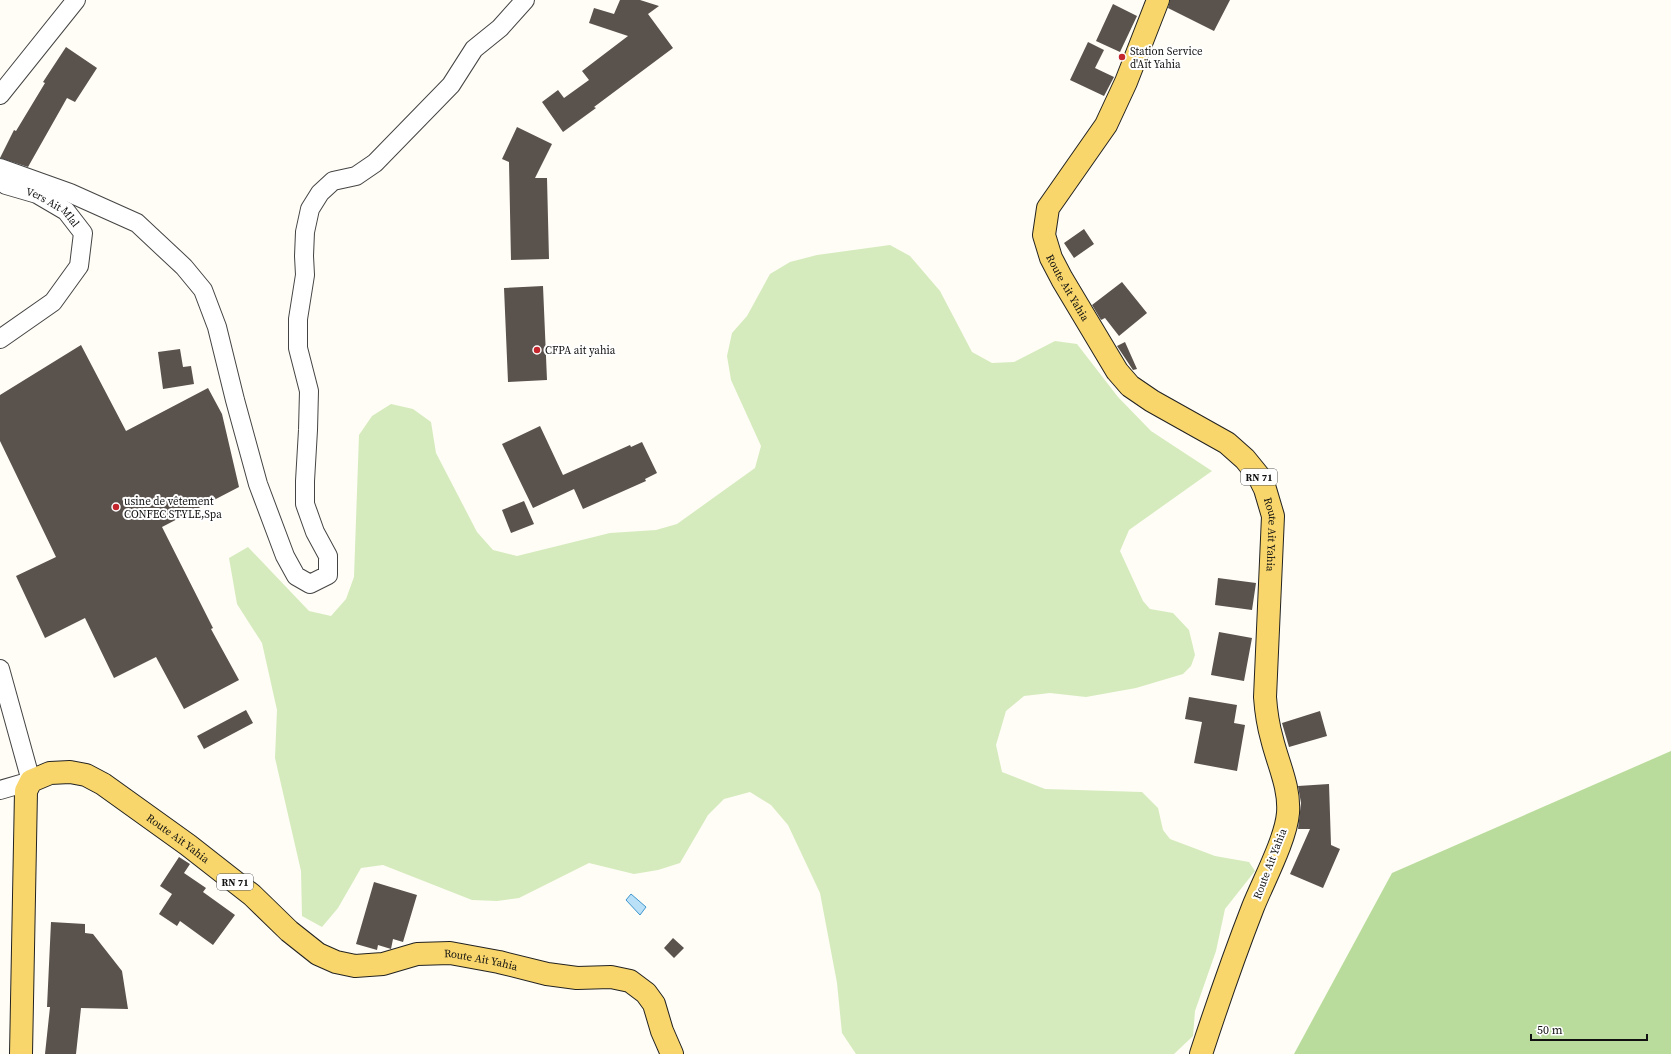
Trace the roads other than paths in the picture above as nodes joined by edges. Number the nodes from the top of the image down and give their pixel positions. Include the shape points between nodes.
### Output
1 (76, 0) edge
2 (525, 0) edge
3 (1158, 0) edge
4 (0, 95) edge
5 (0, 168) edge
6 (0, 178) edge
7 (0, 339) edge
8 (0, 669) edge
9 (31, 781) junction
10 (0, 790) edge
11 (21, 1054) edge
12 (672, 1054) edge
13 (1201, 1054) edge

1 - 4 street
2 - 5 street via 500,28 474,49 451,85 375,163 356,176 333,180 320,193 310,210 305,232 305,276 298,318 298,348 309,391 305,504 315,532 328,556 328,575 310,584 296,576 285,556 258,484 217,327 203,290 184,267 137,224 70,193
3 - 13 main road, Route Ait Yahia / RN 71 via 1126,82 1106,124 1048,208 1044,235 1051,258 1062,279 1121,376 1135,390 1227,443 1245,459 1265,489 1273,516 1265,697 1272,740 1288,796 1288,814 1275,854 1235,952
6 - 7 street, Vers Ait Mlal via 6,185 37,194 66,211 82,233 79,266 53,302
8 - 9 street
9 - 10 street
9 - 11 main road via 25,801
9 - 12 main road, Route Ait Yahia / RN 71 via 50,773 70,772 103,784 252,895 289,932 318,954 336,962 355,966 384,964 417,954 450,953 547,974 577,978 611,977 630,981 646,993 654,1004

